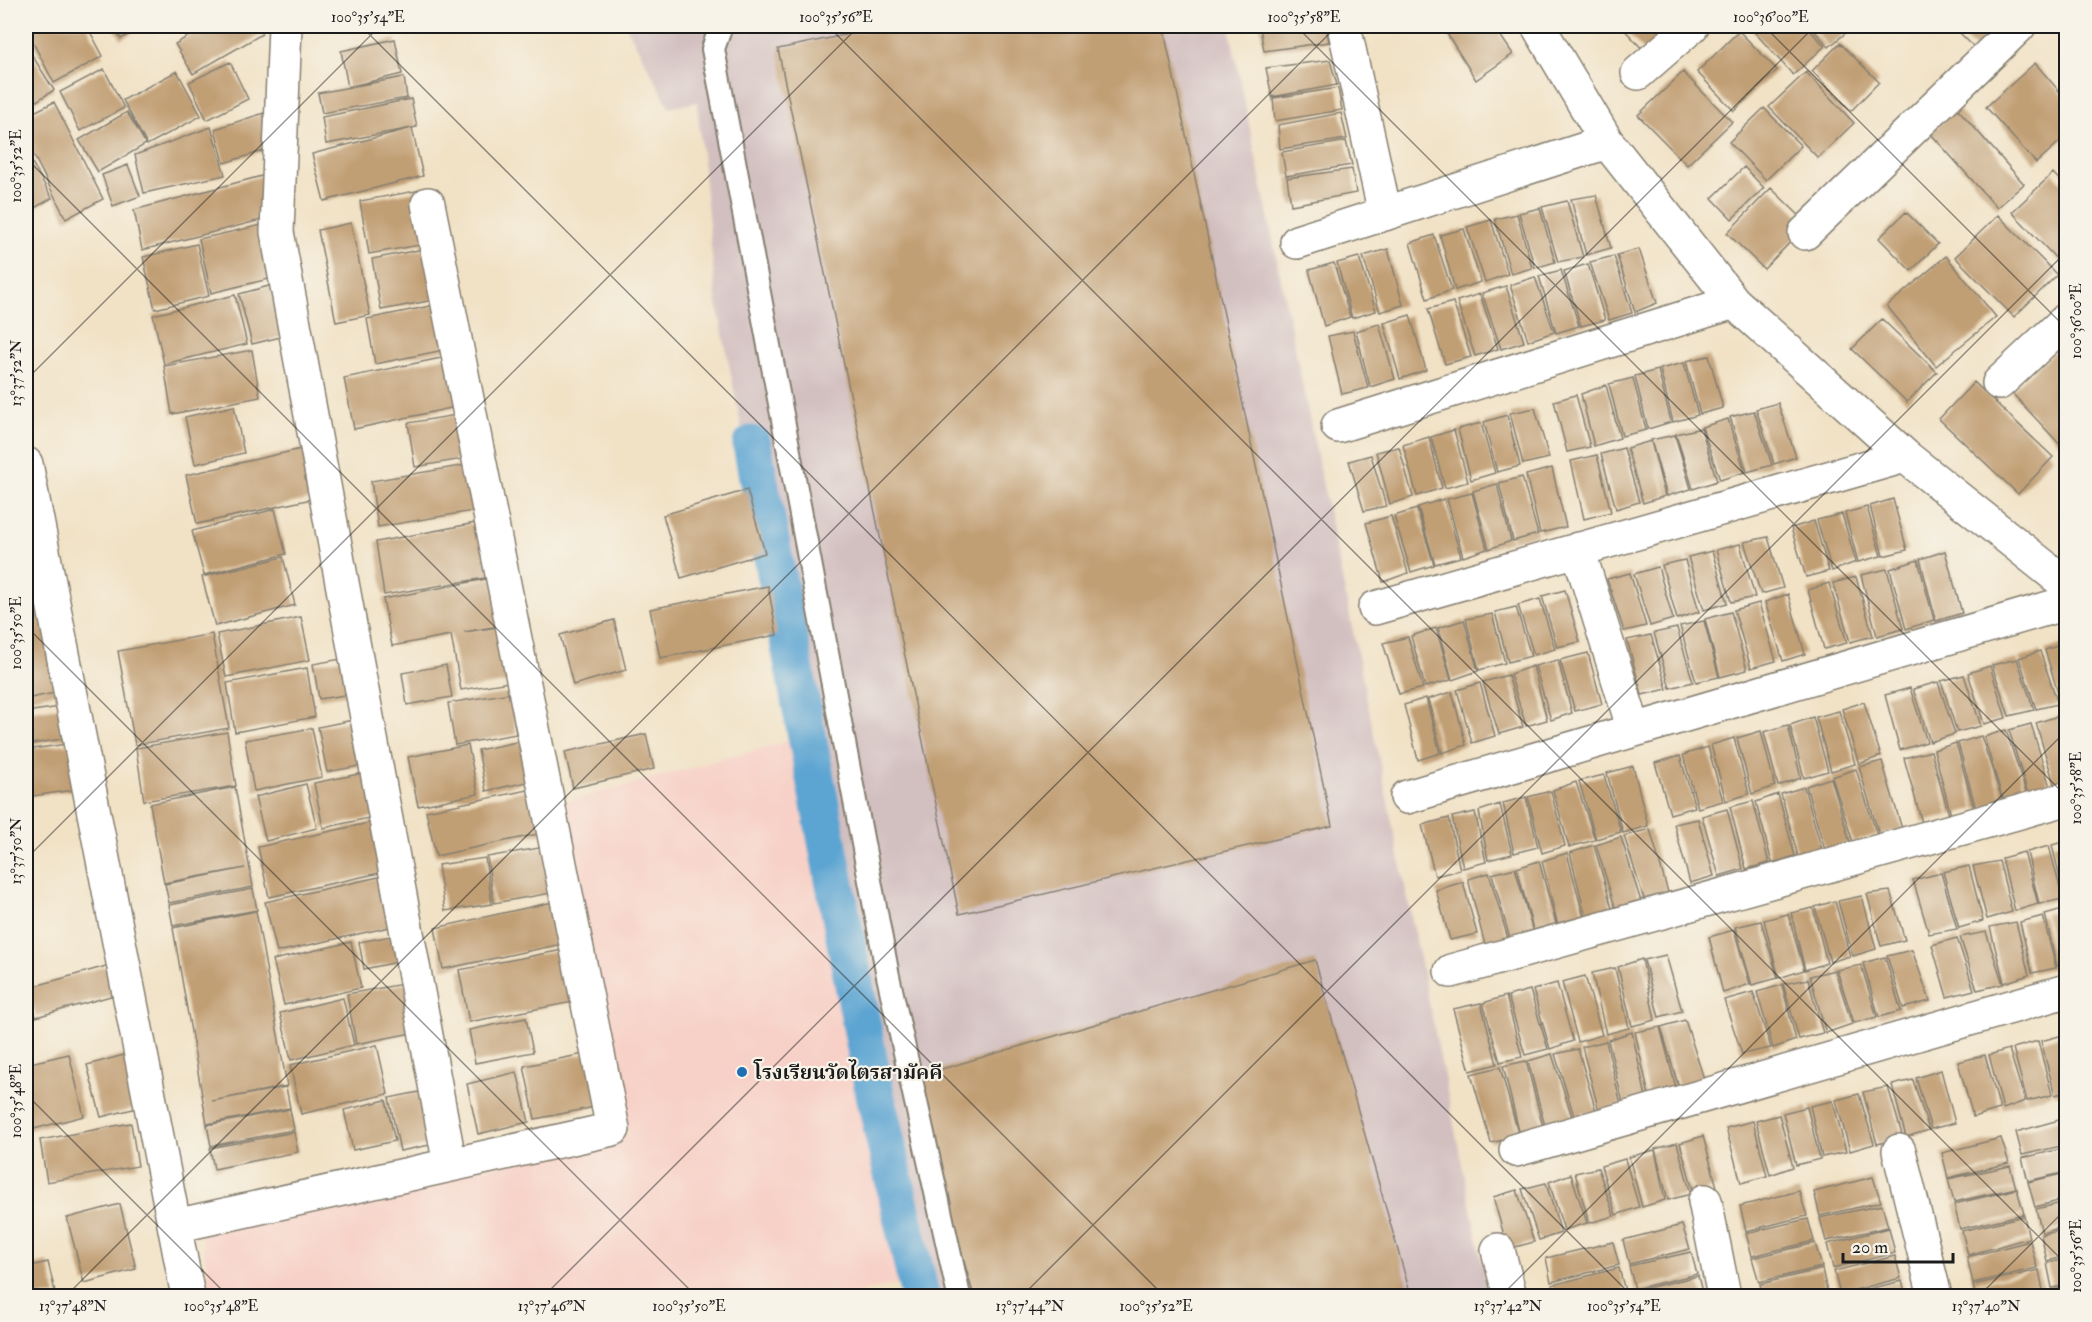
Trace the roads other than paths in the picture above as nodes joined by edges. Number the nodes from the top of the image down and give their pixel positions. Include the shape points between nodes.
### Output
1 (285, 26) edge
2 (721, 26) edge
3 (1344, 26) edge
4 (1538, 26) edge
5 (1692, 26) edge
6 (2019, 26) edge
7 (1638, 73) dead end
8 (1607, 142) junction
9 (428, 204) dead end
10 (1384, 214) junction
11 (1805, 233) dead end
12 (1297, 242) dead end
13 (1734, 302) junction
14 (2067, 320) edge
15 (1999, 383) dead end
16 (1338, 426) dead end
17 (1905, 456) junction
18 (26, 464) edge
19 (1578, 549) junction
20 (2067, 584) edge
21 (2067, 603) edge
22 (1375, 608) dead end
23 (1634, 730) junction
24 (1407, 797) dead end
25 (2067, 799) edge
26 (1451, 971) dead end
27 (2067, 991) edge
28 (1516, 1150) dead end
29 (1899, 1151) dead end
30 (450, 1165) junction
31 (1705, 1201) dead end
32 (175, 1226) junction
33 (1498, 1250) dead end
34 (188, 1296) edge
35 (959, 1296) edge
36 (1510, 1296) edge
37 (1724, 1296) edge
38 (1935, 1296) edge

1 - 30 street via 277,231
2 - 35 lane via 713,49 715,60 888,976
3 - 10 street
4 - 8 street
5 - 7 street
6 - 11 street
8 - 10 street
8 - 13 street
9 - 30 street via 613,1129
10 - 12 street
13 - 16 street
13 - 17 street
14 - 15 street
17 - 19 street
17 - 20 street
18 - 32 street
19 - 22 street
19 - 23 street
21 - 23 street
23 - 24 street
25 - 26 street
27 - 28 street
29 - 38 street
30 - 32 street
31 - 37 street
32 - 34 street
33 - 36 street

